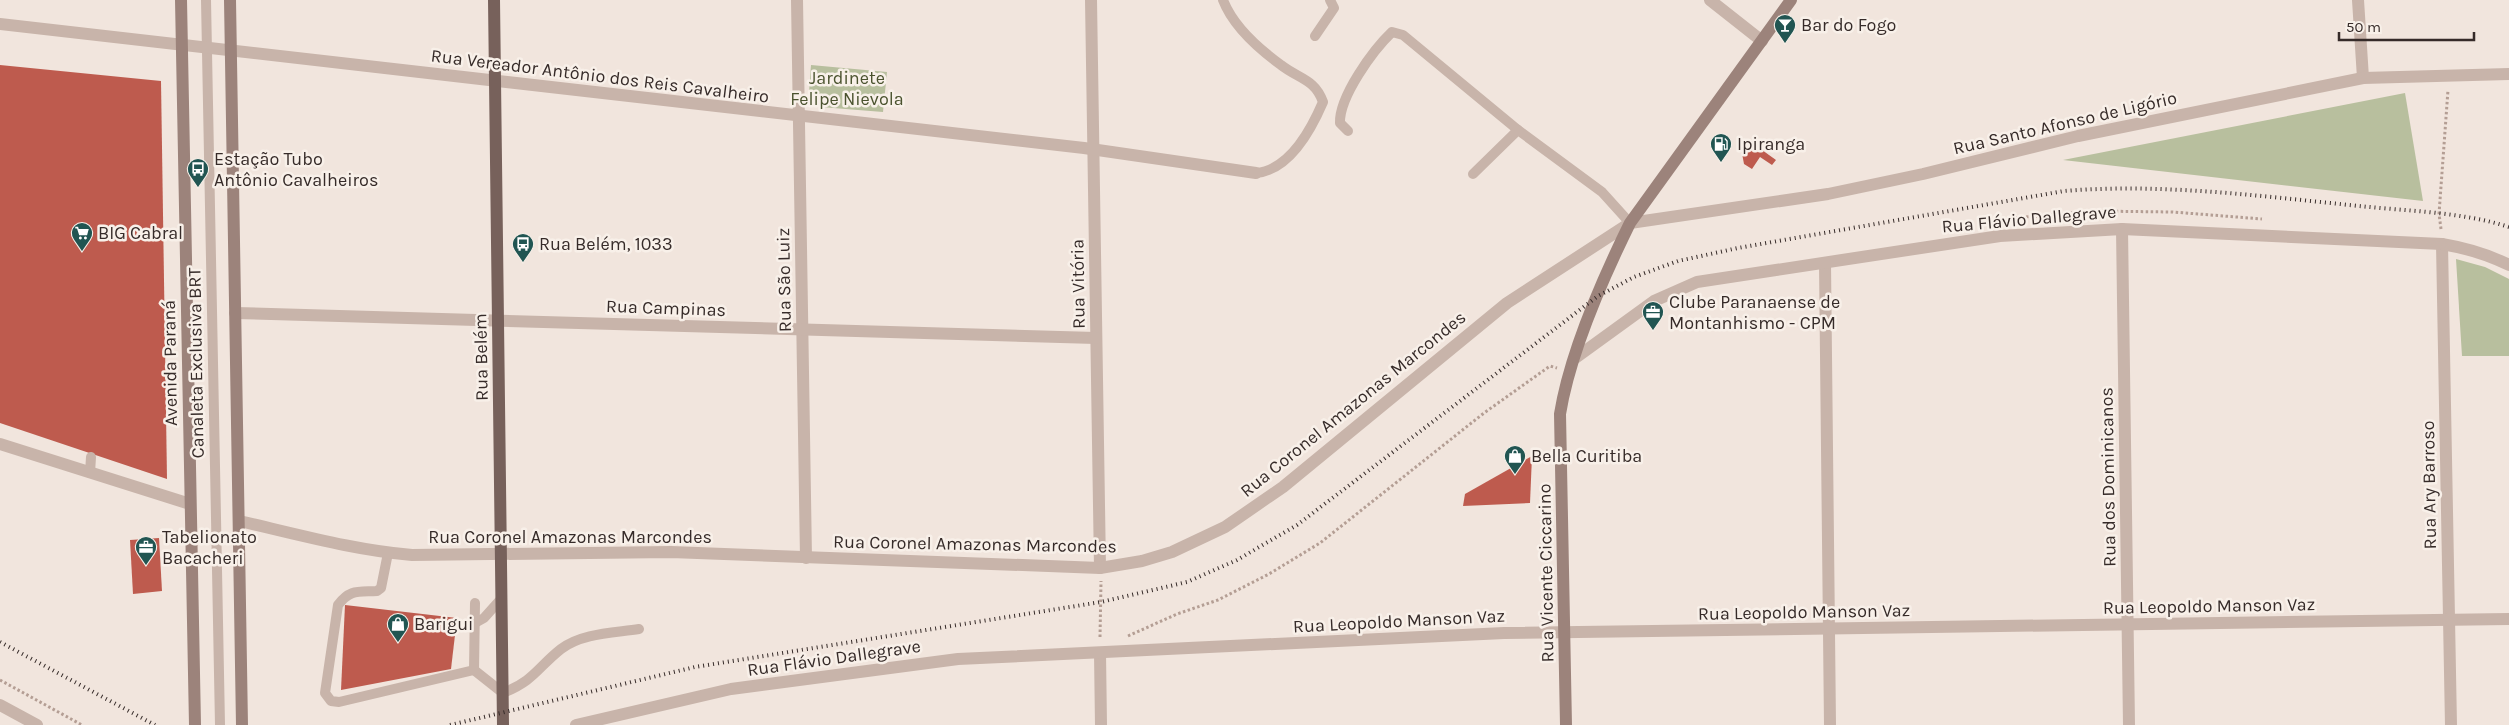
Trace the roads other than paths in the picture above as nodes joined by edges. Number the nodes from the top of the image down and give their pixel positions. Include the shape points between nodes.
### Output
1 (181, 0) edge
2 (206, 0) edge
3 (230, 0) edge
4 (494, 0) edge
5 (797, 0) edge
6 (1091, 0) edge
7 (1223, 0) edge
8 (1330, 0) edge
9 (1710, 0) edge
10 (1792, 0) edge
11 (2358, 0) edge
12 (0, 24) edge
13 (1315, 36) dead end
14 (1762, 41) junction
15 (182, 45) junction
16 (207, 48) junction
17 (231, 51) junction
18 (2509, 74) edge
19 (2363, 78) junction
20 (495, 82) junction
21 (799, 116) junction
22 (1518, 130) junction
23 (1348, 131) dead end
24 (1093, 149) junction
25 (1256, 173) joint
26 (1473, 174) dead end
27 (1630, 223) junction
28 (2122, 229) junction
29 (2442, 244) junction
30 (1825, 263) junction
31 (2509, 265) edge
32 (235, 313) junction
33 (498, 321) junction
34 (802, 330) junction
35 (1096, 338) junction
36 (1574, 359) junction
37 (0, 444) edge
38 (91, 457) dead end
39 (90, 472) junction
40 (190, 504) junction
41 (239, 522) junction
42 (388, 553) junction
43 (501, 553) junction
44 (806, 558) junction
45 (1100, 568) junction
46 (501, 599) junction
47 (475, 603) dead end
48 (2509, 619) edge
49 (2449, 620) junction
50 (474, 623) junction
51 (2128, 624) junction
52 (1828, 629) junction
53 (640, 630) dead end
54 (1564, 632) junction
55 (1100, 653) junction
56 (474, 670) junction
57 (503, 693) junction
58 (0, 705) edge
59 (503, 720) edge
60 (37, 725) edge
61 (195, 725) edge
62 (220, 725) edge
63 (242, 725) edge
64 (576, 725) edge
65 (1102, 725) edge
66 (1566, 725) edge
67 (1830, 725) edge
68 (2130, 725) edge
69 (2451, 725) edge

1 - 15 street, Avenida Paraná
2 - 16 lane, Canaleta Exclusiva BRT
3 - 17 street
4 - 20 main road, Rua Belém
5 - 21 street, Rua São Luiz
6 - 24 street, Rua Vitória
7 - 25 lane via 1227,11 1244,32 1282,66 1319,89 1323,102 1316,119 1280,166 1269,172
8 - 13 lane via 1334,8
9 - 14 street
10 - 14 street, Rua Coronel Amazonas Marcondes
11 - 19 street
12 - 15 street, Rua Vereador Antônio dos Reis Cavalheiro
14 - 27 street, Rua Coronel Amazonas Marcondes
15 - 16 street, Rua Vereador Antônio dos Reis Cavalheiro
15 - 40 street, Avenida Paraná
16 - 17 street, Rua Vereador Antônio dos Reis Cavalheiro
16 - 62 lane, Canaleta Exclusiva BRT
17 - 20 street, Rua Vereador Antônio dos Reis Cavalheiro
17 - 32 street
18 - 19 street, Rua Santo Afonso de Ligório
19 - 27 street, Rua Santo Afonso de Ligório via 2078,136 1864,186
20 - 21 street, Rua Vereador Antônio dos Reis Cavalheiro
20 - 33 main road, Rua Belém
21 - 24 street, Rua Vereador Antônio dos Reis Cavalheiro
21 - 34 street, Rua São Luiz
22 - 23 lane via 1403,35 1392,32 1383,40 1345,96 1339,113 1340,124
22 - 26 lane
22 - 27 lane via 1602,192
24 - 25 street, Rua Vereador Antônio dos Reis Cavalheiro
24 - 35 street, Rua Vitória
27 - 36 street, Rua Vicente Ciccarino via 1612,259
27 - 45 street, Rua Coronel Amazonas Marcondes via 1507,303 1297,476 1237,519 1172,552
28 - 29 street, Rua Flávio Dallegrave
28 - 30 street, Rua Flávio Dallegrave via 2000,236
28 - 51 street, Rua dos Dominicanos
29 - 31 street, Rua Flávio Dallegrave via 2466,248
29 - 49 street, Rua Ary Barroso
30 - 36 street, Rua Flávio Dallegrave via 1697,282 1654,301
30 - 52 street
32 - 33 street, Rua Campinas
32 - 41 street
33 - 34 street, Rua Campinas
33 - 43 main road, Rua Belém
34 - 35 street, Rua Campinas
34 - 44 street, Rua São Luiz
35 - 45 street, Rua Vitória
36 - 54 street, Rua Vicente Ciccarino via 1560,414
37 - 39 street
38 - 39 lane
39 - 40 street
40 - 61 street, Avenida Paraná
41 - 42 street, Rua Coronel Amazonas Marcondes
41 - 63 street
42 - 43 street, Rua Coronel Amazonas Marcondes
42 - 56 lane via 381,588 345,595 338,605 325,693 331,701 339,702
43 - 44 street, Rua Coronel Amazonas Marcondes via 671,552
43 - 46 main road, Rua Belém
44 - 45 street, Rua Coronel Amazonas Marcondes
46 - 50 lane via 484,618
46 - 57 main road, Rua Belém
47 - 50 lane
48 - 49 street, Rua Leopoldo Manson Vaz
49 - 51 street, Rua Leopoldo Manson Vaz
49 - 69 street, Rua Ary Barroso
50 - 56 lane
51 - 52 street, Rua Leopoldo Manson Vaz
51 - 68 street, Rua dos Dominicanos
52 - 54 street, Rua Leopoldo Manson Vaz
52 - 67 street
53 - 57 lane via 583,638 562,649 529,680
54 - 55 street, Rua Leopoldo Manson Vaz
54 - 66 street, Rua Vicente Ciccarino
55 - 64 street, Rua Flávio Dallegrave via 958,659 740,688
55 - 65 street
56 - 57 lane
57 - 59 main road, Rua Belém
58 - 60 street

